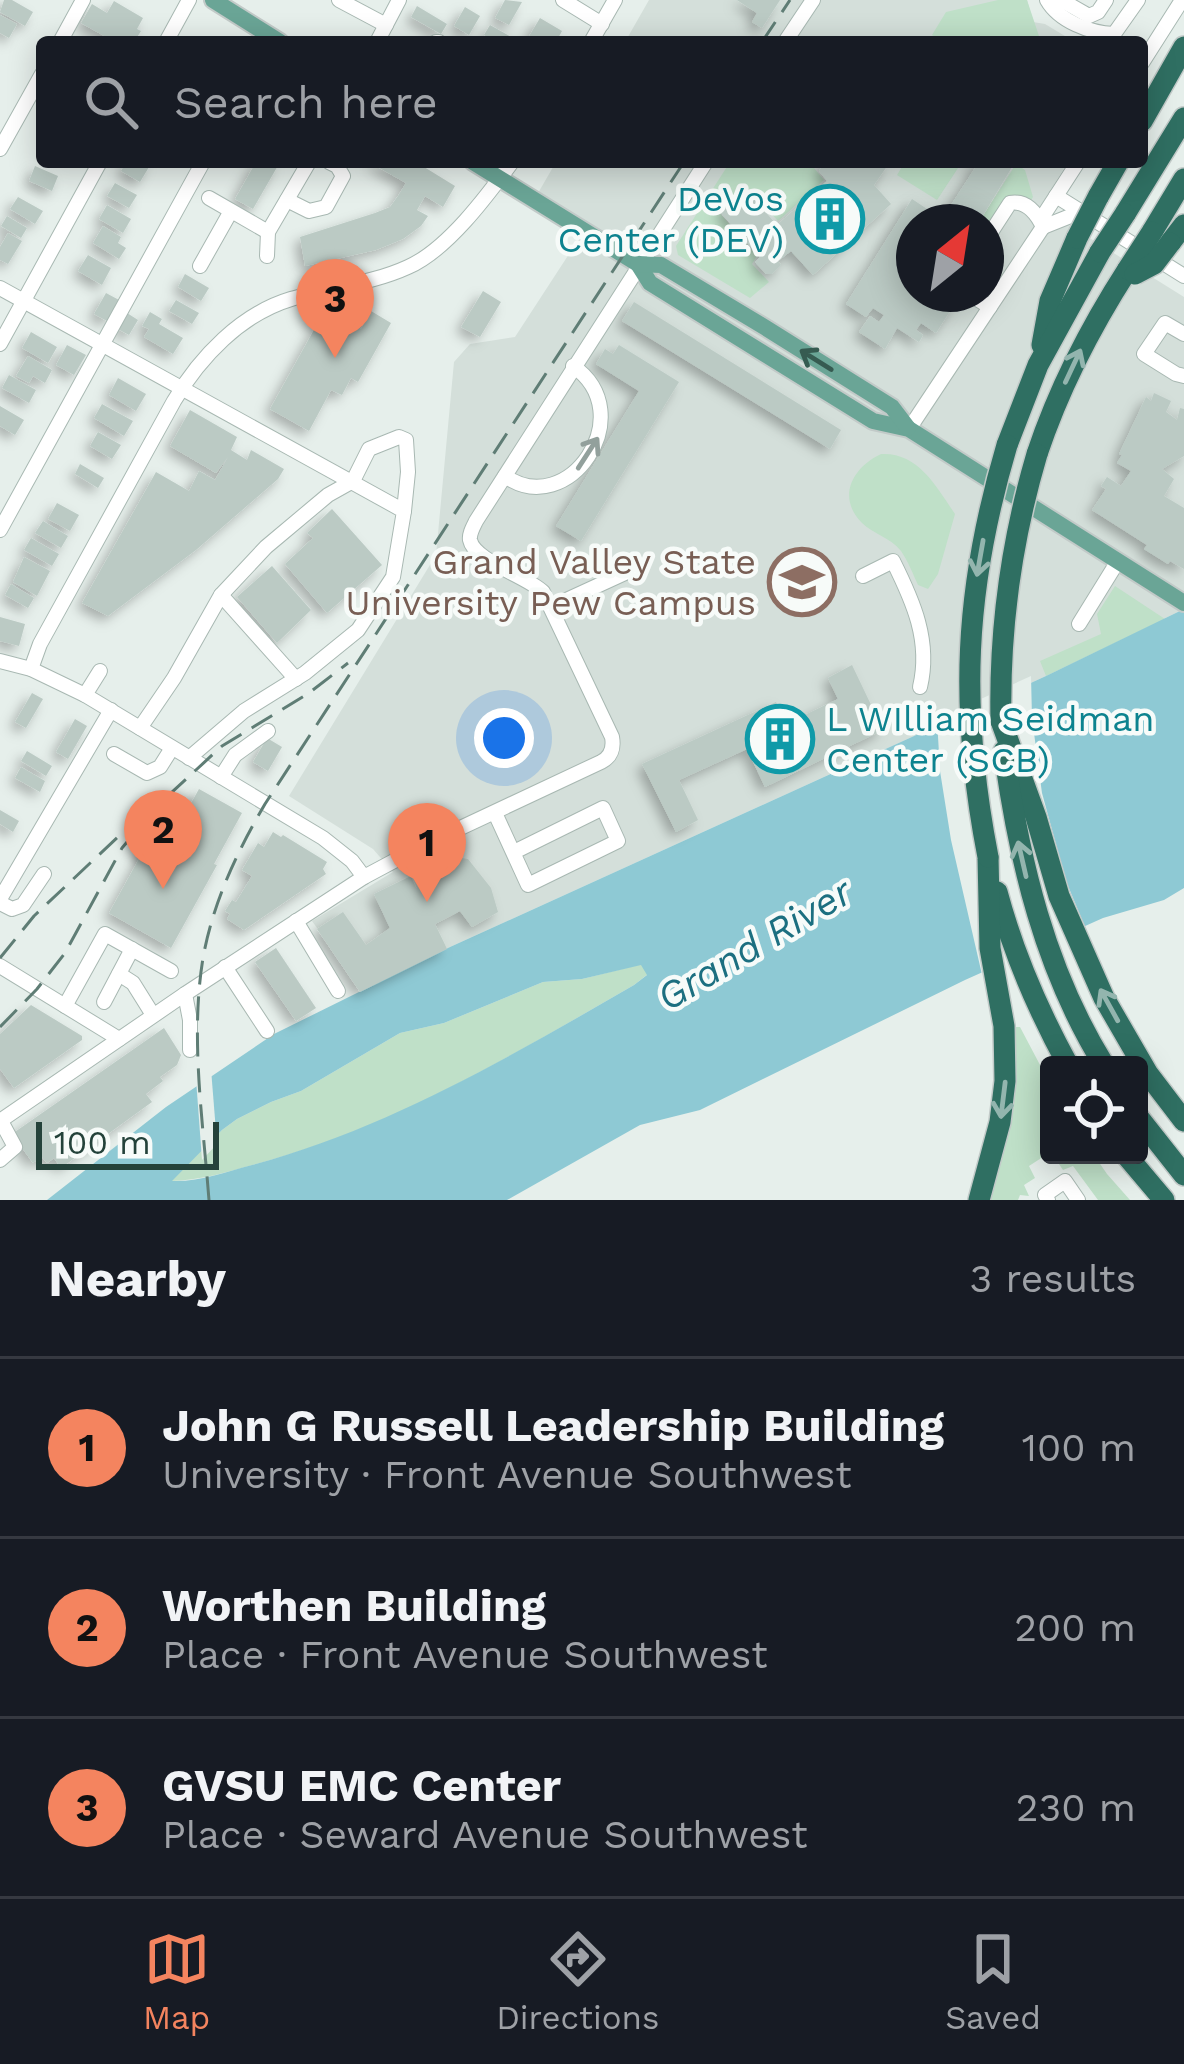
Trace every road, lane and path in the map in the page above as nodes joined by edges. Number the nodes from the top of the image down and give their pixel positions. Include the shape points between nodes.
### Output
1 (83, 0) edge
2 (189, 0) edge
3 (213, 0) edge
4 (339, 0) edge
5 (400, 0) edge
6 (563, 0) edge
7 (615, 0) edge
8 (813, 0) edge
9 (1047, 0) edge
10 (1061, 0) edge
11 (1106, 0) edge
12 (1138, 0) edge
13 (1182, 0) edge
14 (602, 24) junction
15 (381, 34) edge
16 (62, 36) edge
17 (169, 36) edge
18 (268, 36) edge
19 (595, 36) edge
20 (789, 36) edge
21 (1184, 47) edge
22 (1148, 54) edge
23 (36, 85) edge
24 (1148, 110) edge
25 (1184, 118) edge
26 (0, 149) edge
27 (97, 168) edge
28 (200, 168) edge
29 (306, 168) edge
30 (338, 168) edge
31 (483, 168) edge
32 (508, 168) edge
33 (702, 168) edge
34 (1074, 168) edge
35 (1115, 168) edge
36 (500, 179) junction
37 (1184, 179) edge
38 (1056, 196) junction
39 (209, 198) dead end
40 (287, 200) junction
41 (1094, 207) junction
42 (231, 211) junction
43 (1004, 212) edge
44 (1184, 224) edge
45 (1043, 227) junction
46 (268, 232) junction
47 (1161, 237) junction
48 (266, 256) dead end
49 (638, 264) junction
50 (200, 266) dead end
51 (1184, 276) edge
52 (1004, 286) edge
53 (0, 288) edge
54 (24, 302) junction
55 (987, 312) edge
56 (1184, 334) edge
57 (0, 344) edge
58 (104, 345) junction
59 (1038, 365) junction
60 (574, 366) junction
61 (1184, 376) edge
62 (182, 386) junction
63 (909, 429) junction
64 (505, 476) junction
65 (353, 482) junction
66 (404, 511) junction
67 (0, 530) edge
68 (1118, 561) junction
69 (636, 568) dead end
70 (862, 576) dead end
71 (221, 595) junction
72 (1184, 603) edge
73 (551, 608) junction
74 (1079, 624) dead end
75 (0, 661) edge
76 (32, 669) junction
77 (100, 670) dead end
78 (296, 679) junction
79 (920, 687) dead end
80 (85, 695) junction
81 (110, 710) junction
82 (1001, 721) junction
83 (140, 728) junction
84 (268, 731) dead end
85 (172, 748) junction
86 (114, 754) dead end
87 (189, 758) junction
88 (220, 778) junction
89 (495, 813) junction
90 (514, 852) junction
91 (988, 856) junction
92 (44, 874) dead end
93 (364, 877) junction
94 (0, 901) edge
95 (296, 921) junction
96 (132, 949) junction
97 (0, 966) edge
98 (225, 968) junction
99 (171, 971) dead end
100 (119, 974) junction
101 (338, 991) dead end
102 (185, 994) junction
103 (104, 1002) dead end
104 (65, 1006) junction
105 (153, 1015) junction
106 (267, 1030) dead end
107 (119, 1039) junction
108 (190, 1050) dead end
109 (1064, 1056) edge
110 (1100, 1056) edge
111 (0, 1121) edge
112 (1184, 1121) edge
113 (1148, 1129) edge
114 (0, 1160) edge
115 (1134, 1164) edge
116 (1184, 1175) edge
117 (1043, 1198) edge
118 (979, 1200) edge
119 (1078, 1200) edge
120 (1164, 1200) edge

1 - 16 street
2 - 17 street
3 - 18 main road
4 - 15 street
5 - 15 street
6 - 14 street
7 - 14 street
8 - 20 street
9 - 12 street via 1094,34 1114,34
10 - 11 street via 1089,16
13 - 22 street
14 - 19 street
21 - 24 highway
23 - 26 street
25 - 59 highway, bridge
27 - 54 street
28 - 58 street
29 - 40 street
30 - 40 street via 343,176 326,207 309,211
31 - 36 main road
32 - 36 street
33 - 49 street
34 - 38 street
35 - 41 highway
36 - 49 main road
36 - 62 street via 412,266 249,318
37 - 47 highway
38 - 41 street
38 - 45 street
39 - 42 street
40 - 46 street
41 - 45 street
41 - 51 street
41 - 59 highway, bridge via 1050,301
42 - 46 street
42 - 50 street
43 - 45 street via 1021,203
44 - 47 highway
45 - 52 street
46 - 48 street
82 -> 47 highway, bridge via 1008,578 1037,454 1067,376 1128,275 1154,264
49 - 60 street
49 - 63 main road via 650,283 873,421
53 - 54 street
54 - 57 street
54 - 58 street
55 - 63 street
56 - 61 street via 1165,322 1144,354
58 - 62 street
58 - 67 street
59 -> 91 highway, bridge via 993,490 969,644 973,765
60 - 64 street
64 -> 60 street via 521,485 561,481 596,445 600,404
62 - 65 street
62 - 76 street
63 - 68 main road
64 - 73 street via 470,541 535,584
65 - 66 street
65 - 66 street via 369,449 406,440
65 - 71 street via 266,547
66 - 78 street via 393,577 374,610 347,642
68 - 72 main road
68 - 74 street
69 - 73 street
70 - 79 street via 892,561 917,615
71 - 78 street
71 - 83 street
73 - 89 street via 612,749 605,760
75 - 76 street
76 - 80 street
77 - 80 street
78 - 87 street
80 - 81 street
81 - 83 street
81 - 94 street
110 -> 82 highway via 1036,914
112 -> 82 highway via 1148,1074 1085,957
83 - 85 street
84 - 88 street
85 - 86 street via 147,772
85 - 87 street
87 - 88 street
88 - 93 street via 339,849
89 - 90 street
89 - 93 street
90 - 90 street via 528,885 618,841 603,808
91 - 109 highway via 1028,984
91 -> 118 highway via 1005,1082
92 - 94 street via 23,904 12,909
93 - 95 street
95 - 98 street
95 - 101 street
96 - 99 street
96 - 100 street
96 - 104 street via 105,934
97 - 104 street
98 - 102 street
98 - 106 street
100 - 103 street
100 - 105 street
102 - 105 street
102 - 108 street
104 - 107 street
105 - 107 street
107 - 111 street
111 - 114 street via 15,1148
113 - 116 highway
115 - 120 highway
117 - 119 street via 1065,1181

